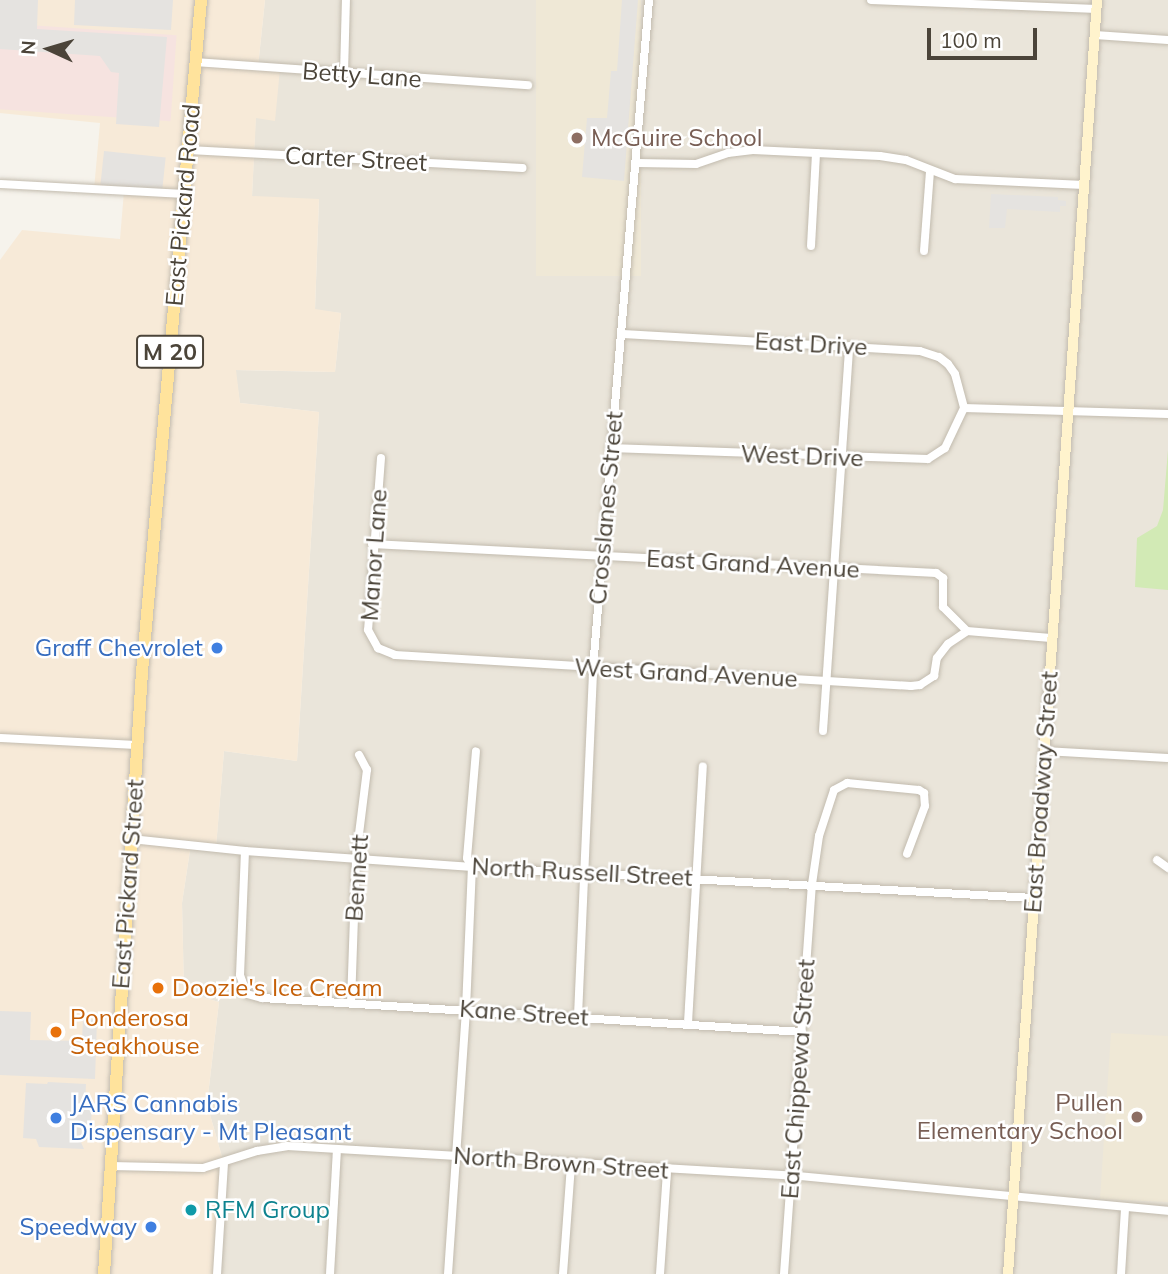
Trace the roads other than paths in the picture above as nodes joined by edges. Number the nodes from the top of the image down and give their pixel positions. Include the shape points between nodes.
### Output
1 (201, 0) edge
2 (346, 0) edge
3 (649, 0) edge
4 (871, 0) edge
5 (1097, 5) edge
6 (1095, 35) junction
7 (1168, 40) edge
8 (195, 62) junction
9 (344, 75) junction
10 (528, 85) dead end
11 (189, 150) junction
12 (816, 153) junction
13 (637, 163) junction
14 (523, 168) dead end
15 (930, 171) junction
16 (0, 184) edge
17 (1084, 185) junction
18 (185, 194) junction
19 (811, 246) dead end
20 (924, 251) dead end
21 (623, 334) junction
22 (849, 346) junction
23 (964, 408) junction
24 (1067, 411) junction
25 (1168, 414) edge
26 (610, 448) junction
27 (381, 458) dead end
28 (841, 458) junction
29 (372, 544) junction
30 (601, 556) junction
31 (832, 568) junction
32 (967, 631) junction
33 (1051, 638) junction
34 (379, 648) joint
35 (593, 668) junction
36 (826, 680) junction
37 (140, 703) joint
38 (823, 731) dead end
39 (0, 738) edge
40 (137, 745) junction
41 (476, 751) dead end
42 (1044, 751) junction
43 (359, 755) dead end
44 (1168, 758) edge
45 (703, 766) dead end
46 (131, 839) junction
47 (245, 851) junction
48 (907, 854) dead end
49 (356, 858) junction
50 (1157, 860) dead end
51 (472, 867) junction
52 (1168, 868) edge
53 (584, 872) junction
54 (695, 879) junction
55 (812, 884) junction
56 (1034, 898) junction
57 (351, 1003) junction
58 (466, 1009) junction
59 (578, 1016) junction
60 (688, 1023) junction
61 (802, 1032) junction
62 (337, 1150) junction
63 (455, 1156) junction
64 (224, 1164) junction
65 (571, 1164) junction
66 (111, 1166) junction
67 (667, 1170) junction
68 (790, 1176) junction
69 (1013, 1197) junction
70 (1125, 1209) junction
71 (1168, 1211) edge
72 (104, 1274) edge
73 (218, 1274) edge
74 (330, 1274) edge
75 (448, 1274) edge
76 (563, 1274) edge
77 (660, 1274) edge
78 (784, 1274) edge
79 (1008, 1274) edge
80 (1121, 1274) edge

1 - 8 main road, East Pickard Road / M 20
2 - 9 street
3 - 13 street, Crosslanes Street
4 - 5 street
5 - 6 street, East Broadway Street
6 - 7 street
6 - 17 street, East Broadway Street
8 - 9 street, Betty Lane
8 - 11 main road, East Pickard Road / M 20
9 - 10 street, Betty Lane
11 - 14 street, Carter Street
11 - 18 main road, East Pickard Road / M 20
12 - 13 street via 739,151 696,164
12 - 15 street via 894,157
12 - 19 street
13 - 21 street, Crosslanes Street
15 - 17 street via 967,180
15 - 20 street
16 - 18 street
17 - 24 street, East Broadway Street
18 - 37 main road, East Pickard Road / M 20
21 - 22 street, East Drive
21 - 26 street, Crosslanes Street
22 - 23 street, East Drive via 920,351 939,357 955,374
22 - 28 street
23 - 24 street
23 - 28 street, West Drive via 945,448 928,460
24 - 25 street
24 - 33 street, East Broadway Street
26 - 28 street, West Drive
26 - 30 street, Crosslanes Street
27 - 29 street, Manor Lane
28 - 31 street
29 - 30 street, East Grand Avenue
29 - 34 street, Manor Lane via 368,630
30 - 31 street, East Grand Avenue
30 - 35 street, Crosslanes Street
31 - 32 street, East Grand Avenue via 936,573 943,578 943,607
31 - 36 street
32 - 33 street
32 - 36 street, West Grand Avenue via 948,644 937,658 933,677 920,685
33 - 42 street, East Broadway Street
34 - 35 street, West Grand Avenue via 395,655
35 - 36 street, West Grand Avenue
35 - 53 street, Crosslanes Street
36 - 38 street
37 - 40 main road, East Pickard Street / M 20
39 - 40 street
40 - 46 main road, East Pickard Street / M 20
41 - 51 street via 467,858
42 - 44 street
42 - 56 street, East Broadway Street
43 - 49 street, Bennett via 367,770
45 - 54 street
46 - 47 street, North Russell Street
46 - 66 main road, East Pickard Street / M 20
47 - 49 street, North Russell Street
47 - 57 street, Kane Street via 240,975 247,993 262,998
48 - 55 street, East Chippewa Street via 925,806 924,793 847,783 834,790 827,810
49 - 51 street, North Russell Street
49 - 57 street, Bennett
50 - 52 street
51 - 53 street, North Russell Street
51 - 58 street
53 - 54 street, North Russell Street
53 - 59 street, Crosslanes Street
54 - 55 street, North Russell Street
54 - 60 street
55 - 56 street, North Russell Street
55 - 61 street, East Chippewa Street
56 - 69 street, East Broadway Street
57 - 58 street, Kane Street
58 - 59 street, Kane Street
58 - 63 street
59 - 60 street, Kane Street
60 - 61 street, Kane Street
61 - 68 street, East Chippewa Street
62 - 63 street, North Brown Street
62 - 64 street, North Brown Street via 270,1147
62 - 74 street
63 - 65 street, North Brown Street
63 - 75 street
64 - 66 street, North Brown Street via 184,1170
64 - 73 street
65 - 67 street, North Brown Street
65 - 76 street
66 - 72 main road, East Pickard Street / M 20
67 - 68 street, North Brown Street
67 - 77 street
68 - 69 street, North Brown Street
68 - 78 street, East Chippewa Street
69 - 70 street, North Brown Street
69 - 79 street, East Broadway Street
70 - 71 street, North Brown Street
70 - 80 street

